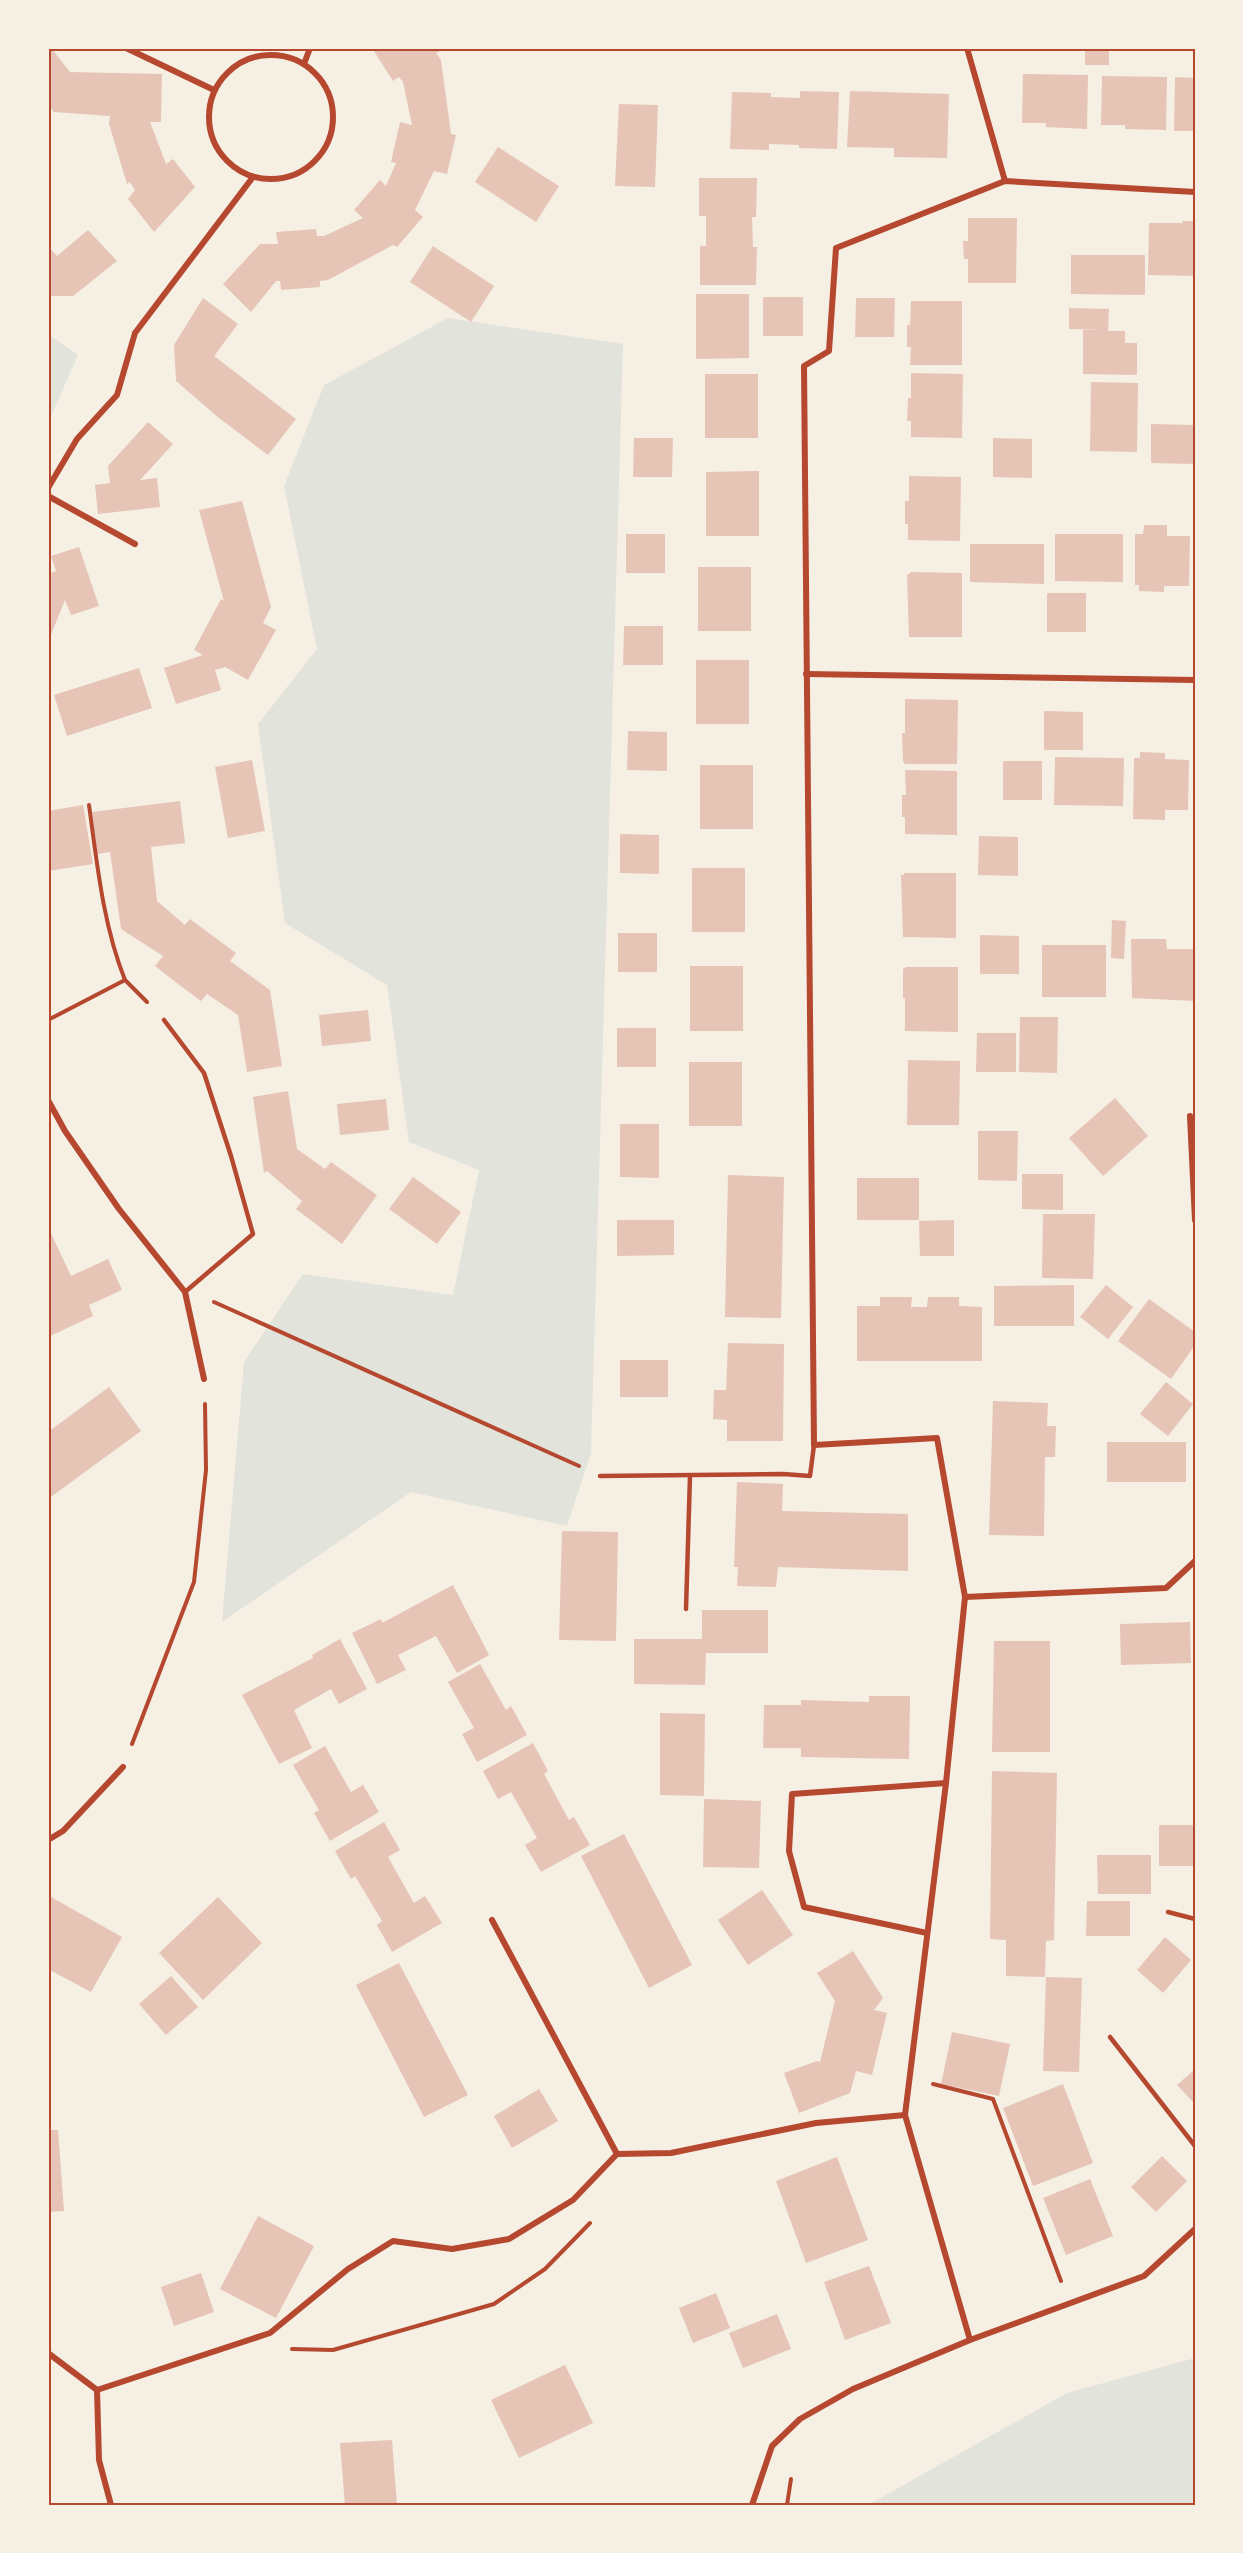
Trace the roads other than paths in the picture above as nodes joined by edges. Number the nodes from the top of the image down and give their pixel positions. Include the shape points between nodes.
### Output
1 (126, 48) edge
2 (310, 48) edge
3 (967, 48) edge
4 (304, 64) junction
5 (214, 90) junction
6 (253, 177) junction
7 (1005, 181) junction
8 (1195, 192) edge
9 (48, 488) edge
10 (48, 496) edge
11 (135, 544) dead end
12 (806, 674) junction
13 (1195, 680) edge
14 (164, 1020) road end
15 (48, 1100) edge
16 (1190, 1116) dead end
17 (1195, 1220) edge
18 (185, 1292) junction
19 (204, 1378) road end
20 (814, 1445) junction
21 (600, 1476) road end
22 (690, 1476) junction
23 (1195, 1561) edge
24 (965, 1597) junction
25 (686, 1609) dead end
26 (123, 1767) road end
27 (946, 1783) junction
28 (48, 1840) edge
29 (1168, 1912) dead end
30 (1195, 1919) edge
31 (492, 1920) dead end
32 (927, 1933) junction
33 (1110, 2037) dead end
34 (904, 2115) junction
35 (1195, 2146) edge
36 (617, 2154) junction
37 (1195, 2229) edge
38 (970, 2340) junction
39 (48, 2353) edge
40 (97, 2390) junction
41 (111, 2505) edge
42 (752, 2505) edge

1 - 5 street
2 - 4 street
3 - 7 street
4 - 5 street via 279,55 247,59 224,75
4 - 6 street via 323,83 332,107 331,133 321,154 304,171 276,180
5 - 6 street via 209,129 213,142 222,157
6 - 9 street via 135,333 117,395 77,439
7 - 8 street
7 - 12 street via 836,248 829,351 804,366
10 - 11 street
12 - 13 street
12 - 20 street
14 - 18 lane via 204,1073 253,1234
15 - 18 street via 119,1209
16 - 17 street
18 - 19 street
20 - 22 lane via 810,1476
20 - 24 street via 937,1438
21 - 22 lane
22 - 25 lane
23 - 24 street via 1166,1588
24 - 27 street
26 - 28 street via 63,1831
27 - 32 street
27 - 32 street via 792,1794 789,1851 804,1907
29 - 30 lane
31 - 36 street
32 - 34 street
33 - 35 lane
34 - 36 street via 816,2123 671,2153
34 - 38 street
36 - 40 street via 573,2200 509,2239 452,2249 393,2241 348,2269 270,2334
37 - 38 street via 1144,2276
38 - 42 street via 853,2389 800,2419 772,2446
39 - 40 street
40 - 41 street via 99,2460

